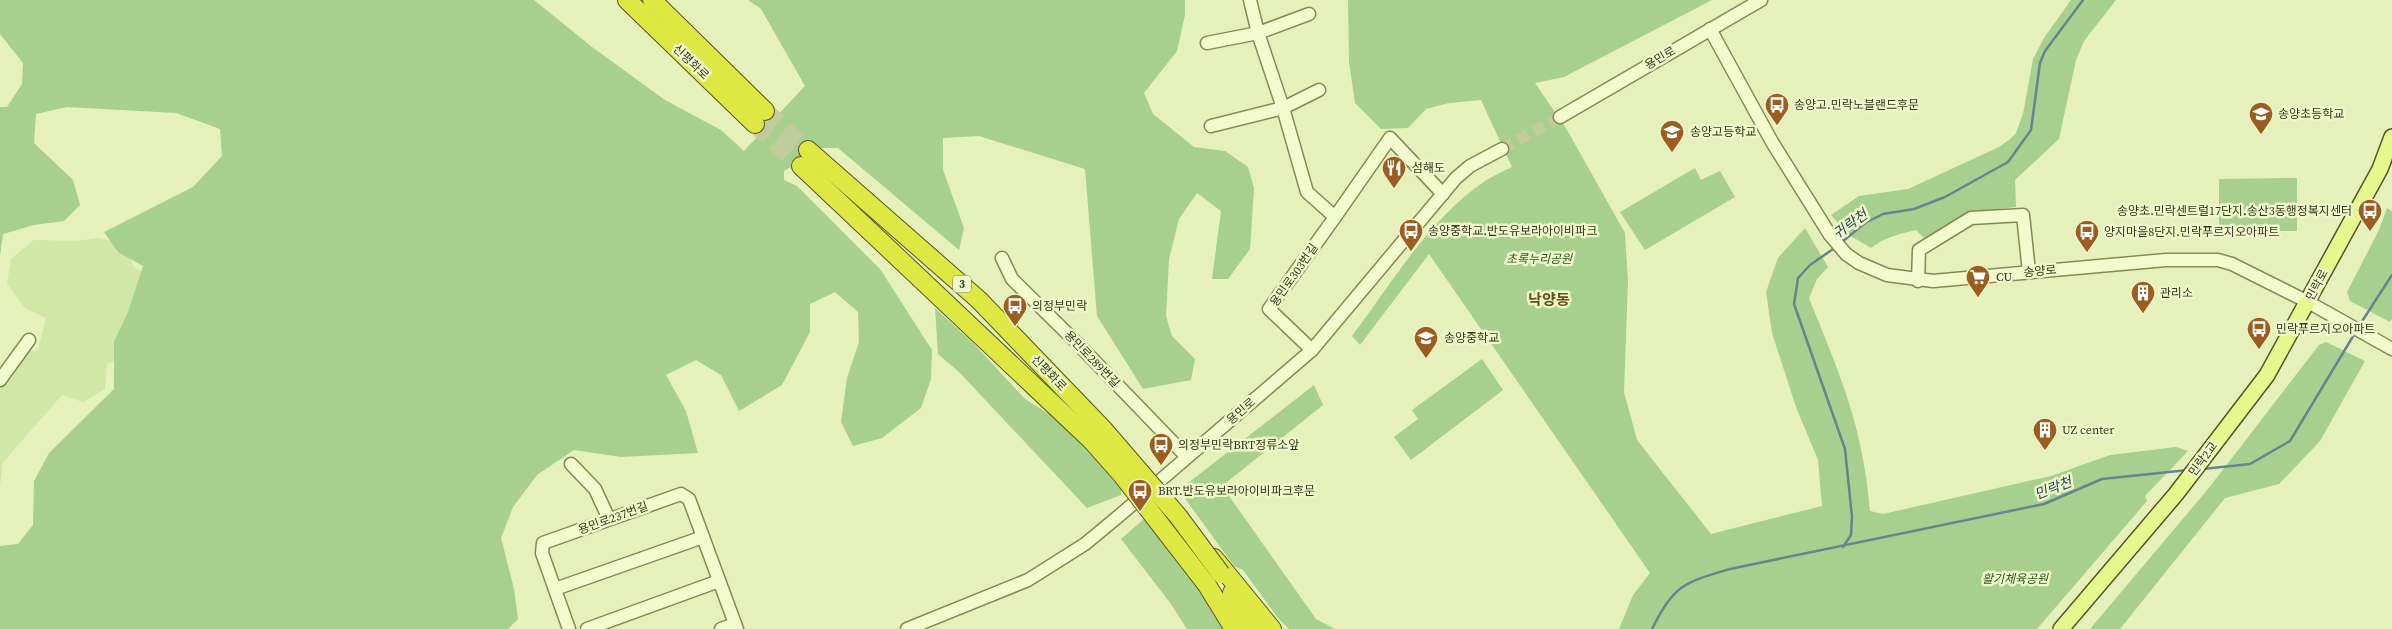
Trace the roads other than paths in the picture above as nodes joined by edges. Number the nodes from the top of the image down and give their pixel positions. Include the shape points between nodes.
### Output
1 (628, 0) edge
2 (652, 0) edge
3 (1250, 0) edge
4 (1761, 0) edge
5 (1309, 14) dead end
6 (1710, 29) junction
7 (1258, 33) junction
8 (1208, 43) dead end
9 (1319, 90) dead end
10 (1283, 108) junction
11 (1560, 117) tunnel mouth
12 (1211, 126) dead end
13 (2392, 137) edge
14 (1502, 149) tunnel mouth
15 (808, 150) tunnel mouth
16 (801, 166) tunnel mouth
17 (1443, 194) junction
18 (1335, 217) junction
19 (1002, 258) dead end
20 (2029, 272) junction
21 (1918, 281) junction
22 (2308, 302) junction
23 (29, 340) dead end
24 (2392, 349) edge
25 (1312, 350) junction
26 (0, 380) edge
27 (2229, 425) joint
28 (1098, 436) junction
29 (1186, 457) junction
30 (570, 464) dead end
31 (610, 519) junction
32 (703, 537) junction
33 (1223, 572) junction
34 (719, 581) junction
35 (555, 589) junction
36 (736, 626) edge
37 (912, 628) edge
38 (569, 629) edge
39 (587, 629) edge
40 (721, 629) edge
41 (1234, 629) edge
42 (1253, 629) edge
43 (1272, 629) edge
44 (2061, 629) edge

1 - 2 highway, 신평화로 via 760,118
3 - 7 street
4 - 6 street, 용민로
5 - 7 street
6 - 11 street, 용민로
6 - 21 street, 송양로 via 1772,142 1841,249 1859,263 1887,275
7 - 8 street
7 - 10 street
9 - 10 street
10 - 12 street
10 - 18 street via 1307,192
13 - 22 main road, 민락로 via 2380,169
14 - 17 street, 용민로 via 1470,166
15 - 28 highway, 신평화로 / 3 via 979,300
16 - 28 highway, 신평화로 / 3
17 - 18 street, 용민로303번길 via 1390,138
17 - 25 street, 용민로
18 - 25 street, 용민로303번길 via 1269,309
19 - 29 street, 용민로289번길 via 1012,278
20 - 21 street, 송양로
20 - 21 street via 2024,215 1971,218 1919,250
20 - 22 street, 송양로 via 2166,260 2218,260
22 - 24 street, 송양로
22 - 27 main road, 민락로 via 2267,375
23 - 26 street
25 - 29 street, 용민로
27 - 44 main road, 민락2교 via 2176,494
28 - 33 highway, 신평화로 / 3, bridge via 1178,516
28 - 41 highway, 신평화로 / 3, bridge via 1122,475 1207,585
29 - 37 street, 용민로 via 1120,515 1060,561 1028,580
30 - 31 street via 595,489
31 - 32 street, 용민로237번길 via 681,494 689,499
31 - 35 street, 용민로237번길 via 543,543 542,553
32 - 34 street, 용민로237번길
32 - 35 street
33 - 42 highway, 신평화로 / 3
33 - 43 highway
34 - 36 street, 용민로237번길
34 - 39 street
35 - 38 street, 용민로237번길
36 - 40 street, 용민로237번길

